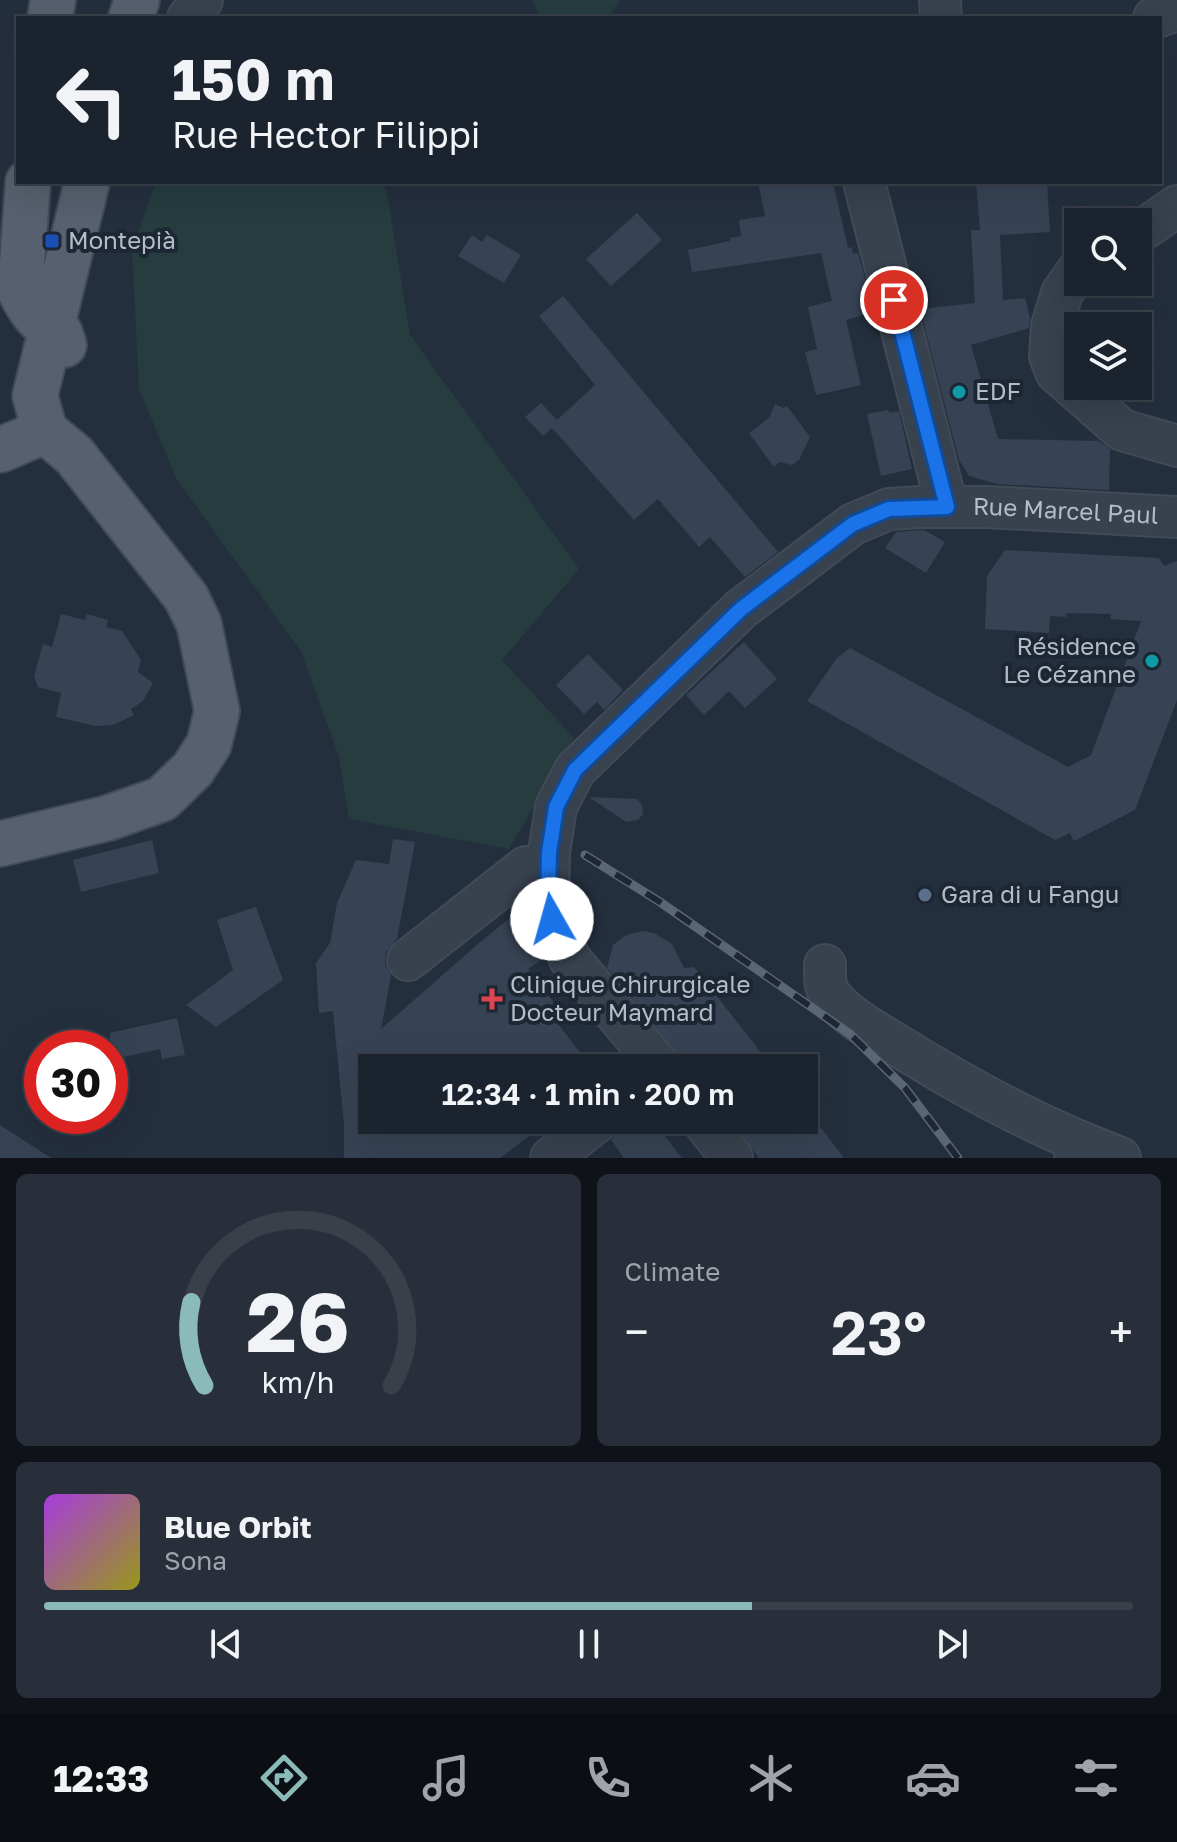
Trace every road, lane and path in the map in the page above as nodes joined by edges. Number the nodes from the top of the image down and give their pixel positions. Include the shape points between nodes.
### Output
1 (202, 0) edge
2 (190, 16) edge
3 (27, 184) edge
4 (865, 184) edge
5 (84, 196) edge
6 (1177, 206) edge
7 (1152, 223) edge
8 (11, 235) edge
9 (1064, 290) edge
10 (60, 344) junction
11 (45, 431) junction
12 (1177, 446) edge
13 (0, 450) edge
14 (947, 507) junction
15 (1177, 517) edge
16 (0, 844) edge
17 (547, 869) junction
18 (408, 960) dead end
19 (825, 965) dead end
20 (649, 1054) edge
21 (581, 1134) edge
22 (713, 1134) edge
23 (1077, 1149) edge
24 (551, 1158) edge
25 (732, 1158) edge
26 (1120, 1158) edge

1 - 2 street
3 - 8 main road
4 - 14 street
5 - 10 main road via 80,281
6 - 7 street
8 - 10 main road via 20,291
9 - 12 street via 1052,326 1050,356 1056,372 1122,430
10 - 11 main road via 66,401
11 - 13 main road
11 - 16 main road via 74,455 186,597 199,624 217,711 209,744 193,769 162,799
14 - 15 street, Rue Marcel Paul
14 - 17 street, Rue Marcel Paul via 889,509 853,524 741,609 575,770 556,807
17 - 18 street via 526,867
17 - 20 street, Rue Marcel Paul via 552,919 570,959
19 - 23 street via 830,994 865,1025
21 - 24 street
22 - 25 street
23 - 26 street

